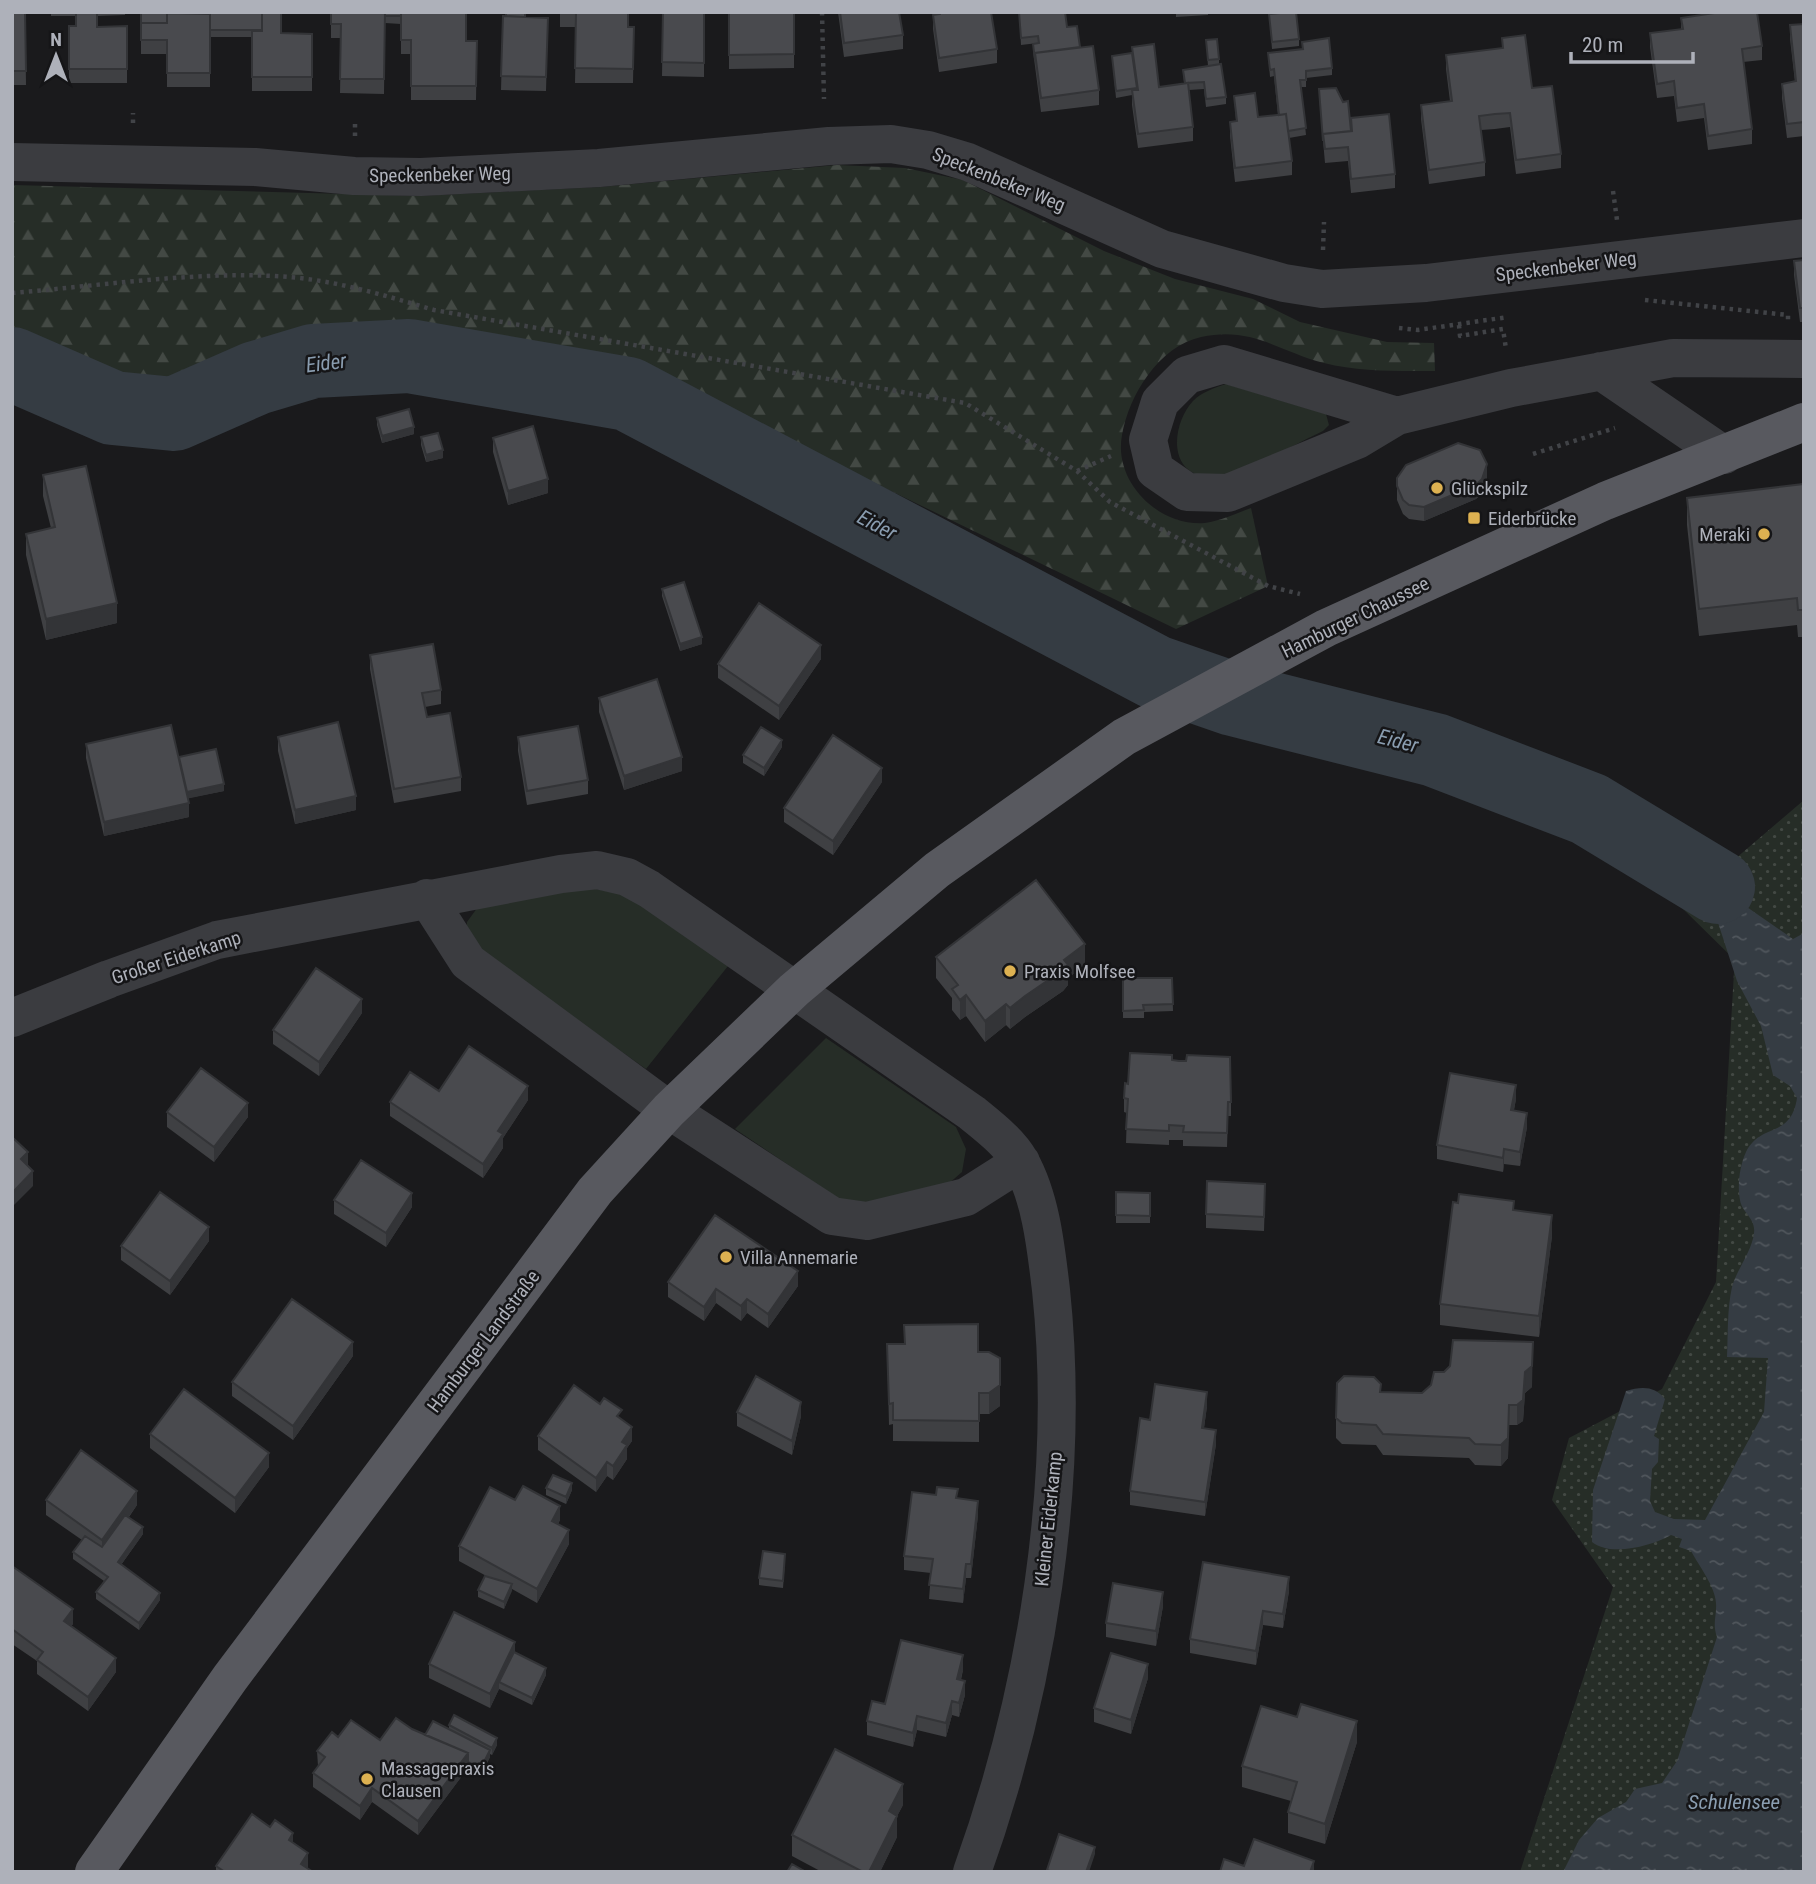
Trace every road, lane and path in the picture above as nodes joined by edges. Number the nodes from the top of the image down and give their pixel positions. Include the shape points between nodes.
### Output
1 (822, 12) edge
2 (824, 99) dead end
3 (12, 162) edge
4 (1804, 238) edge
5 (12, 293) edge
6 (1639, 300) dead end
7 (1510, 317) dead end
8 (1459, 325) junction
9 (1788, 325) dead end
10 (1394, 327) dead end
11 (1498, 330) dead end
12 (1804, 359) edge
13 (1601, 371) junction
14 (1397, 416) junction
15 (1804, 422) edge
16 (1724, 456) junction
17 (1305, 595) dead end
18 (937, 870) joint
19 (427, 898) junction
20 (793, 990) junction
21 (12, 1018) edge
22 (669, 1110) junction
23 (1020, 1161) junction
24 (94, 1872) edge
25 (972, 1872) edge

1 - 2 path
3 - 4 street, Speckenbeker Weg via 254,167 421,177 891,144 968,162 1162,249 1284,284 1322,289 1426,284
5 - 17 path via 198,278 289,277 434,310 965,403 1077,471 1110,502 1268,586
6 - 9 path via 1788,315
7 - 8 path
8 - 10 path via 1418,330
8 - 11 path via 1460,335
12 - 13 street via 1673,358
13 - 14 street
13 - 16 street
14 - 14 street via 1224,364 1187,375 1160,402 1148,440 1155,470 1187,492 1228,493 1357,440
15 - 16 main road, Hamburger Chaussee
16 - 18 main road, Hamburger Chaussee via 1605,501 1326,628 1124,737
18 - 20 main road, Hamburger Landstraße
19 - 20 street, Großer Eiderkamp via 561,874 597,870 617,874 649,889
19 - 21 street, Großer Eiderkamp via 217,940
19 - 22 street via 468,962
20 - 22 main road, Hamburger Landstraße
20 - 23 street, Kleiner Eiderkamp via 972,1113
22 - 23 street via 832,1216 867,1221 966,1197
22 - 24 main road, Hamburger Landstraße via 595,1191 230,1678
23 - 25 street, Kleiner Eiderkamp via 1039,1214 1058,1354 1052,1512 1026,1687 998,1800

